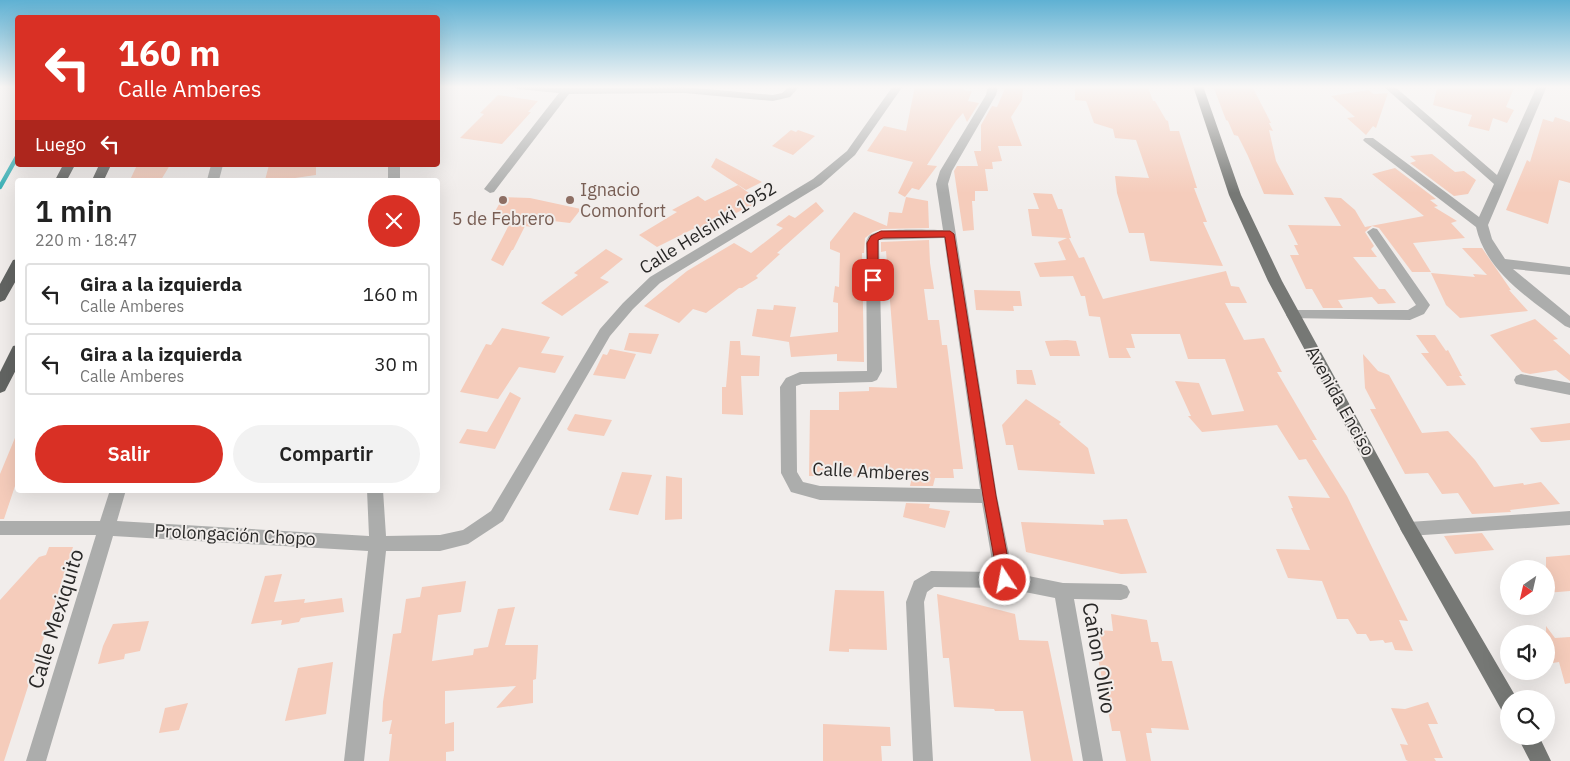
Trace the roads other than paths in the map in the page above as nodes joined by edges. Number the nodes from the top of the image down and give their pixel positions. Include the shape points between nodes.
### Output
1 (542, 122) edge
2 (874, 122) edge
3 (975, 122) edge
4 (1210, 122) edge
5 (1429, 122) edge
6 (1526, 122) edge
7 (1369, 140) dead end
8 (1499, 183) junction
9 (490, 189) dead end
10 (1482, 225) junction
11 (1373, 232) dead end
12 (950, 234) junction
13 (1499, 263) junction
14 (15, 270) edge
15 (1570, 271) edge
16 (0, 297) edge
17 (1293, 315) junction
18 (1570, 323) edge
19 (15, 356) edge
20 (1520, 380) dead end
21 (0, 387) edge
22 (1570, 389) edge
23 (117, 493) edge
24 (375, 493) edge
25 (989, 496) junction
26 (1570, 518) edge
27 (0, 528) edge
28 (106, 528) junction
29 (1409, 529) junction
30 (468, 536) joint
31 (378, 544) junction
32 (1005, 580) junction
33 (1063, 591) junction
34 (1120, 592) dead end
35 (1501, 690) edge
36 (1532, 745) edge
37 (36, 761) edge
38 (354, 761) edge
39 (923, 761) edge
40 (1093, 761) edge
41 (1541, 761) edge

1 - 9 street
2 - 30 street, Calle Helsinki 1952 via 851,153 817,182 655,280 628,306 605,333 497,516
3 - 12 street via 946,171 942,184
4 - 17 main road, Avenida Enciso via 1235,194
5 - 8 street
6 - 8 street
7 - 10 street
8 - 10 street
10 - 13 street via 1486,243
11 - 17 street via 1423,305 1419,311 1410,315
12 - 25 street
12 - 25 street, Calle Amberes via 881,234 874,238 875,371 872,376 800,378 791,382 788,388 789,473 797,487 820,493
13 - 15 street
13 - 18 street
14 - 16 highway
17 - 29 main road, Avenida Enciso
19 - 21 highway
20 - 22 street
23 - 28 street, Calle Mexiquito
24 - 31 street
25 - 32 street
26 - 29 street
27 - 28 street, Prolongación Chopo
28 - 31 street, Prolongación Chopo
28 - 37 street, Calle Mexiquito
29 - 35 main road, Avenida Enciso
30 - 31 street, Prolongación Chopo via 440,543
31 - 38 street
32 - 33 street, Cañon Olivo
32 - 39 street, Cañon Olivo via 931,580 920,587 915,602
33 - 34 street
33 - 40 street, Cañon Olivo
36 - 41 main road

